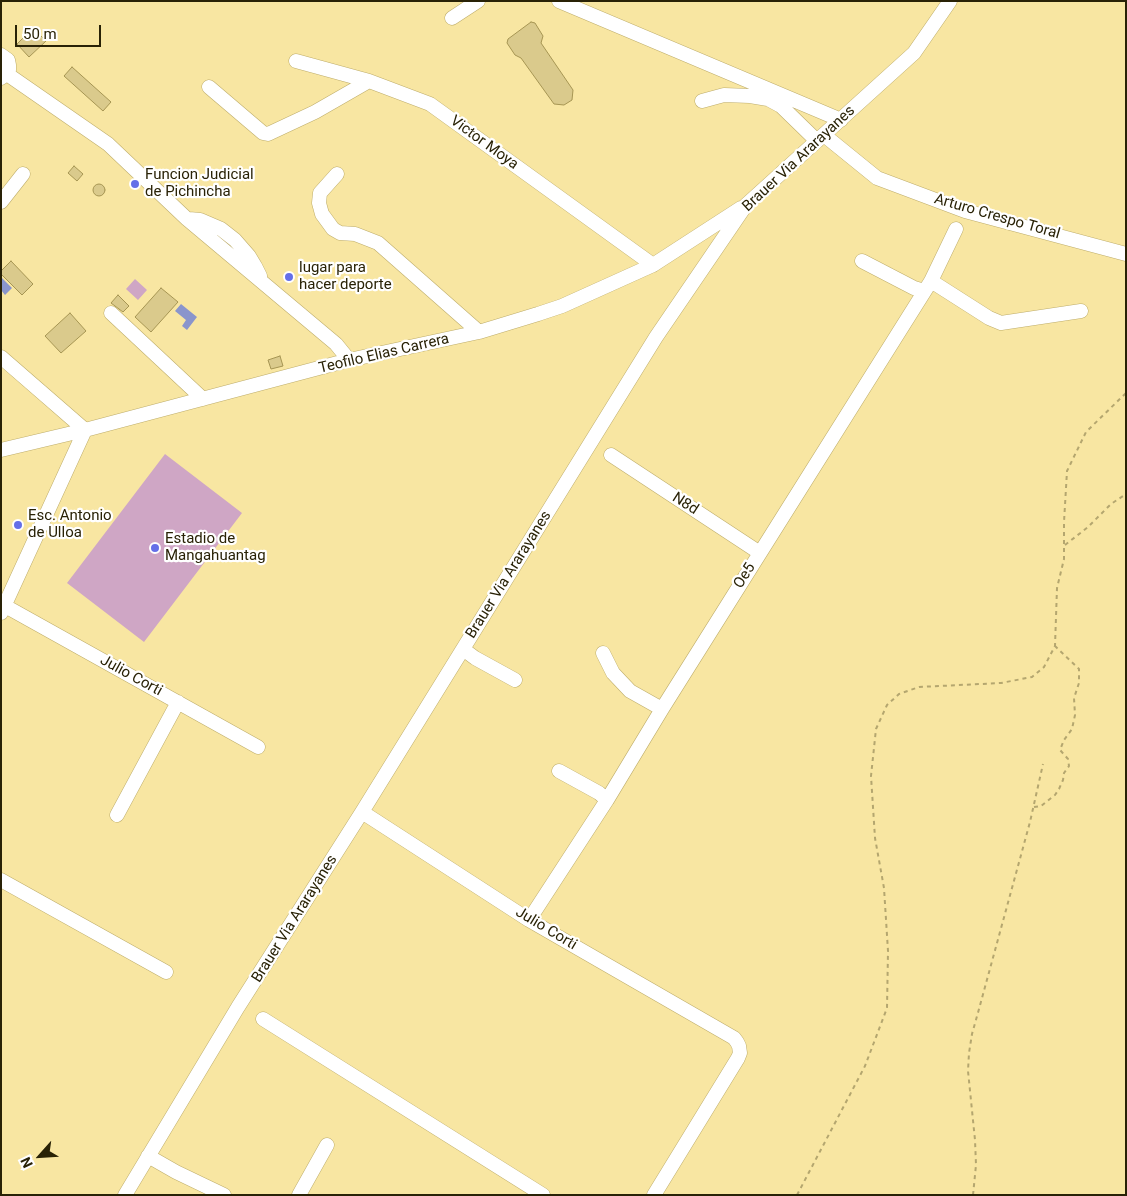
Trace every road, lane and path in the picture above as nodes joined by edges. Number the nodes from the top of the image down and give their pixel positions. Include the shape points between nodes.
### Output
1 (478, 1) edge
2 (559, 1) edge
3 (950, 1) edge
4 (452, 18) dead end
5 (1, 55) edge
6 (296, 61) dead end
7 (4, 76) edge
8 (369, 81) junction
9 (209, 87) dead end
10 (702, 101) dead end
11 (841, 120) junction
12 (820, 138) junction
13 (23, 174) dead end
14 (337, 174) dead end
15 (1, 202) edge
16 (746, 205) junction
17 (956, 229) dead end
18 (1126, 254) edge
19 (862, 261) dead end
20 (652, 265) junction
21 (927, 286) junction
22 (1081, 311) dead end
23 (111, 313) dead end
24 (479, 332) junction
25 (1, 356) edge
26 (349, 360) junction
27 (1126, 393) edge
28 (203, 399) junction
29 (85, 430) junction
30 (1, 450) edge
31 (611, 455) dead end
32 (1126, 494) edge
33 (1064, 546) junction
34 (760, 553) junction
35 (3, 610) edge
36 (1055, 646) junction
37 (463, 649) junction
38 (603, 653) dead end
39 (515, 680) dead end
40 (178, 702) junction
41 (662, 709) junction
42 (258, 747) dead end
43 (1043, 764) dead end
44 (559, 771) dead end
45 (607, 800) junction
46 (1033, 807) junction
47 (362, 812) junction
48 (117, 815) dead end
49 (1, 880) edge
50 (529, 920) junction
51 (166, 972) dead end
52 (263, 1019) dead end
53 (327, 1145) dead end
54 (148, 1156) junction
55 (125, 1195) edge
56 (224, 1195) edge
57 (299, 1195) edge
58 (543, 1195) edge
59 (654, 1195) edge
60 (797, 1195) edge
61 (973, 1195) edge

1 - 4 street
2 - 11 street
3 - 11 street, Brauer Via Ararayanes via 914,53
5 - 7 street via 9,65
6 - 8 street, Victor Moya
7 - 26 street via 108,144 187,218 336,344
8 - 9 street via 268,134
8 - 20 street, Victor Moya via 430,104
10 - 12 street, Arturo Crespo Toral via 724,95 768,99
11 - 12 street, Brauer Via Ararayanes
12 - 16 street, Brauer Via Ararayanes
12 - 18 street, Arturo Crespo Toral via 877,178 965,211
13 - 15 street
14 - 24 street via 320,193 319,203 322,214 333,229 378,244
16 - 20 street, Teofilo Elias Carrera
16 - 37 street, Brauer Via Ararayanes via 656,338
17 - 21 street, Oe5
19 - 21 street via 914,288
20 - 24 street, Teofilo Elias Carrera via 562,306
21 - 22 street via 1002,323
21 - 34 street, Oe5
23 - 28 street
24 - 26 street, Teofilo Elias Carrera
25 - 29 street
26 - 28 street, Teofilo Elias Carrera
27 - 33 path via 1086,432 1067,471
28 - 29 street, Teofilo Elias Carrera
29 - 30 street, Teofilo Elias Carrera
29 - 35 street
31 - 34 street, N8d
32 - 33 path
33 - 36 path via 1057,588
34 - 41 street, Oe5
35 - 40 street, Julio Corti
36 - 46 path via 1079,669 1072,729 1060,750 1068,759 1069,766 1055,795 1041,806
36 - 60 path via 1044,666 1032,677 1001,683 919,687 899,694 887,705 876,729 871,776 875,838 884,888 887,1008 866,1066
37 - 39 street
37 - 47 street, Brauer Via Ararayanes
38 - 41 street via 614,673 630,691
40 - 42 street, Julio Corti
40 - 48 street
41 - 45 street, Oe5
43 - 46 path
44 - 45 street
45 - 50 street, Oe5
46 - 61 path via 969,1053 976,1166
47 - 50 street, Julio Corti
47 - 54 street, Brauer Via Ararayanes
49 - 51 street
50 - 59 street, Julio Corti via 734,1038 739,1046 738,1058
52 - 58 street
53 - 57 street
54 - 55 street, Brauer Via Ararayanes
54 - 56 street

